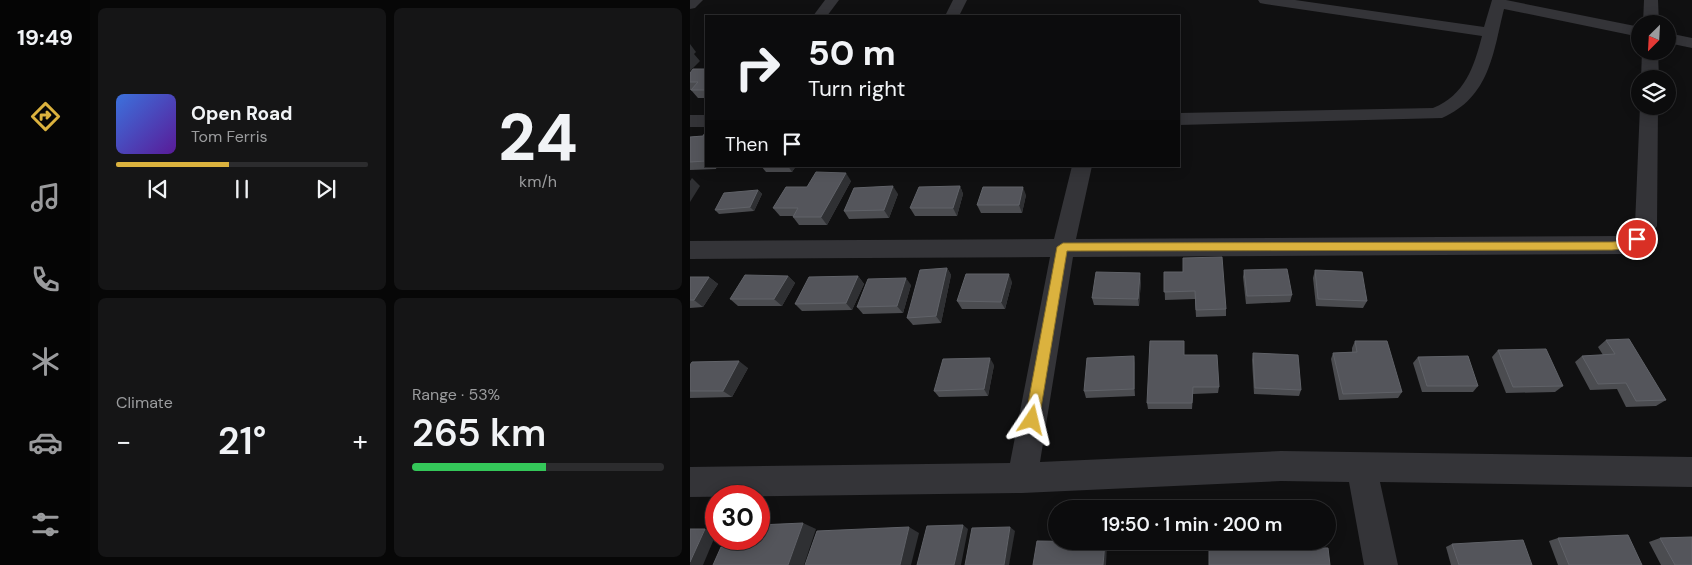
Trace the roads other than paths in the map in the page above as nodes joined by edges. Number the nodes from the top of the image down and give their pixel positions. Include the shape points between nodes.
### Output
1 (696, 0) edge
2 (832, 0) edge
3 (960, 0) edge
4 (1265, 0) edge
5 (1651, 0) edge
6 (1498, 1) edge
7 (690, 5) edge
8 (821, 15) edge
9 (952, 15) edge
10 (1651, 15) edge
11 (1631, 30) edge
12 (1492, 33) junction
13 (1676, 40) edge
14 (1692, 44) edge
15 (1649, 115) edge
16 (1180, 119) edge
17 (690, 121) edge
18 (705, 121) edge
19 (1082, 167) edge
20 (1063, 247) junction
21 (690, 250) edge
22 (1362, 469) junction
23 (1692, 472) edge
24 (1022, 478) junction
25 (690, 482) edge
26 (1381, 565) edge

1 - 7 street
2 - 8 street
3 - 9 street
4 - 12 street
5 - 10 street
6 - 11 street
6 - 12 street
12 - 16 street via 1479,70 1464,97 1447,111 1436,114
13 - 14 street
15 - 20 street via 1646,226 1637,239 1626,245
17 - 18 street
19 - 20 street
20 - 21 street
20 - 24 street
22 - 23 street
22 - 24 street via 1282,466
22 - 26 street
24 - 25 street

